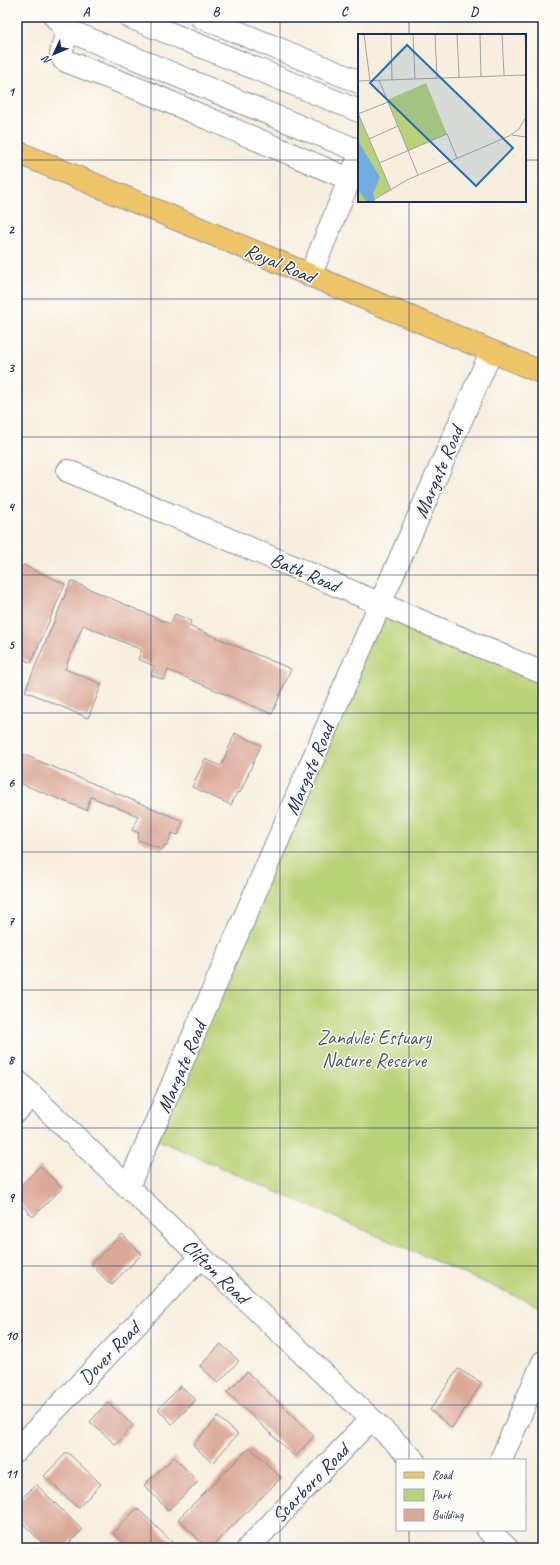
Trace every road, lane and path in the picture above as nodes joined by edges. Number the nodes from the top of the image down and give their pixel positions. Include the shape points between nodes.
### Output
1 (130, 17) edge
2 (201, 17) edge
3 (61, 24) edge
4 (358, 82) edge
5 (358, 111) edge
6 (358, 151) edge
7 (17, 152) edge
8 (358, 159) edge
9 (350, 179) junction
10 (310, 276) junction
11 (491, 352) junction
12 (543, 373) edge
13 (68, 471) dead end
14 (380, 604) junction
15 (543, 673) edge
16 (22, 1096) edge
17 (128, 1187) junction
18 (201, 1257) junction
19 (543, 1362) edge
20 (371, 1419) junction
21 (17, 1450) edge
22 (413, 1459) edge
23 (501, 1459) edge
24 (489, 1531) edge
25 (248, 1548) edge
26 (507, 1548) edge

1 - 5 street
2 - 4 street
3 - 6 street
3 - 9 street via 61,54 66,61 151,94
7 - 10 main road, Royal Road
8 - 9 street
9 - 10 street
10 - 11 main road, Royal Road
11 - 12 main road, Royal Road
11 - 14 street, Margate Road
13 - 14 street, Bath Road
14 - 15 street, Bath Road
14 - 17 street, Margate Road
16 - 17 street, Clifton Road
17 - 18 street, Clifton Road
18 - 20 street, Clifton Road
18 - 21 street, Dover Road
19 - 23 street
20 - 22 street, Clifton Road
20 - 25 street, Scarboro Road
24 - 26 street

